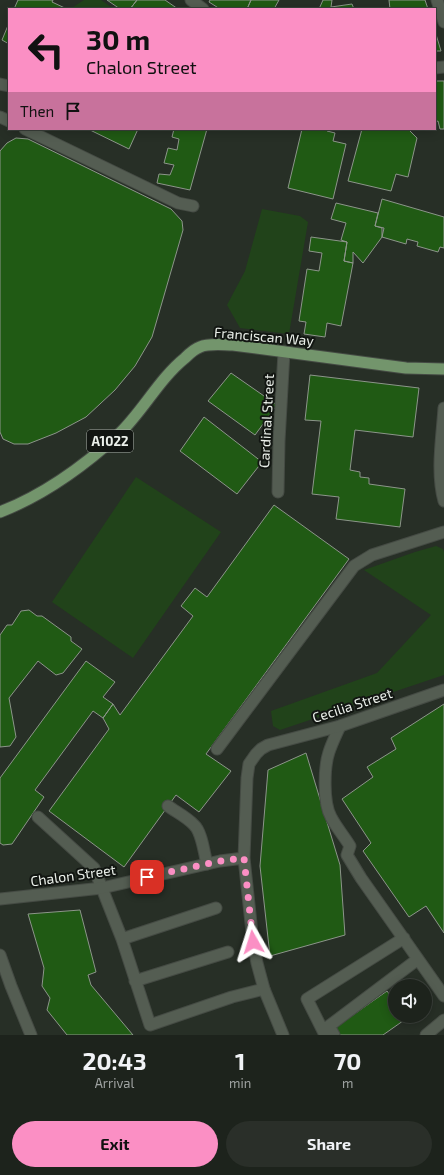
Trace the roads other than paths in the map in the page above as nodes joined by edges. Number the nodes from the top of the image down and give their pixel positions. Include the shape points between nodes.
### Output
1 (191, 0) edge
2 (437, 0) edge
3 (203, 6) edge
4 (444, 22) edge
5 (27, 130) edge
6 (193, 206) dead end
7 (284, 352) junction
8 (444, 369) edge
9 (444, 408) edge
10 (278, 492) dead end
11 (444, 501) edge
12 (0, 512) edge
13 (444, 532) edge
14 (444, 690) edge
15 (340, 726) junction
16 (217, 749) dead end
17 (168, 806) dead end
18 (38, 817) dead end
19 (244, 858) junction
20 (207, 864) junction
21 (102, 888) junction
22 (0, 899) edge
23 (216, 908) dead end
24 (122, 938) junction
25 (404, 938) junction
26 (228, 952) dead end
27 (0, 955) edge
28 (418, 959) junction
29 (136, 981) junction
30 (264, 989) junction
31 (444, 996) edge
32 (444, 1020) edge
33 (31, 1035) edge
34 (283, 1035) edge
35 (325, 1035) edge
36 (334, 1035) edge
37 (426, 1035) edge

1 - 3 street
2 - 4 street
5 - 6 street via 178,203
7 - 8 main road, Franciscan Way / A1022 via 406,368
7 - 10 street, Cardinal Street
7 - 12 main road, Franciscan Way / A1022 via 233,346 200,347 170,371 120,432 84,465 24,503
9 - 11 street via 441,467
13 - 16 street via 372,555 354,566
14 - 15 street, Cecilia Street
15 - 19 street, Cecilia Street via 268,745 256,754 249,764 247,778
15 - 25 street via 326,765 327,806 330,817 350,846 347,855 360,878
17 - 20 street via 195,825
18 - 21 street via 94,868
19 - 20 street, Chalon Street
19 - 30 street via 253,942
20 - 21 street, Chalon Street
21 - 22 street, Chalon Street
21 - 24 street
23 - 24 street
24 - 29 street
25 - 28 street
25 - 35 street via 307,999
26 - 29 street
27 - 33 street
28 - 31 street
28 - 36 street via 329,1026
29 - 30 street via 150,1025 232,997
30 - 34 street
32 - 37 street

